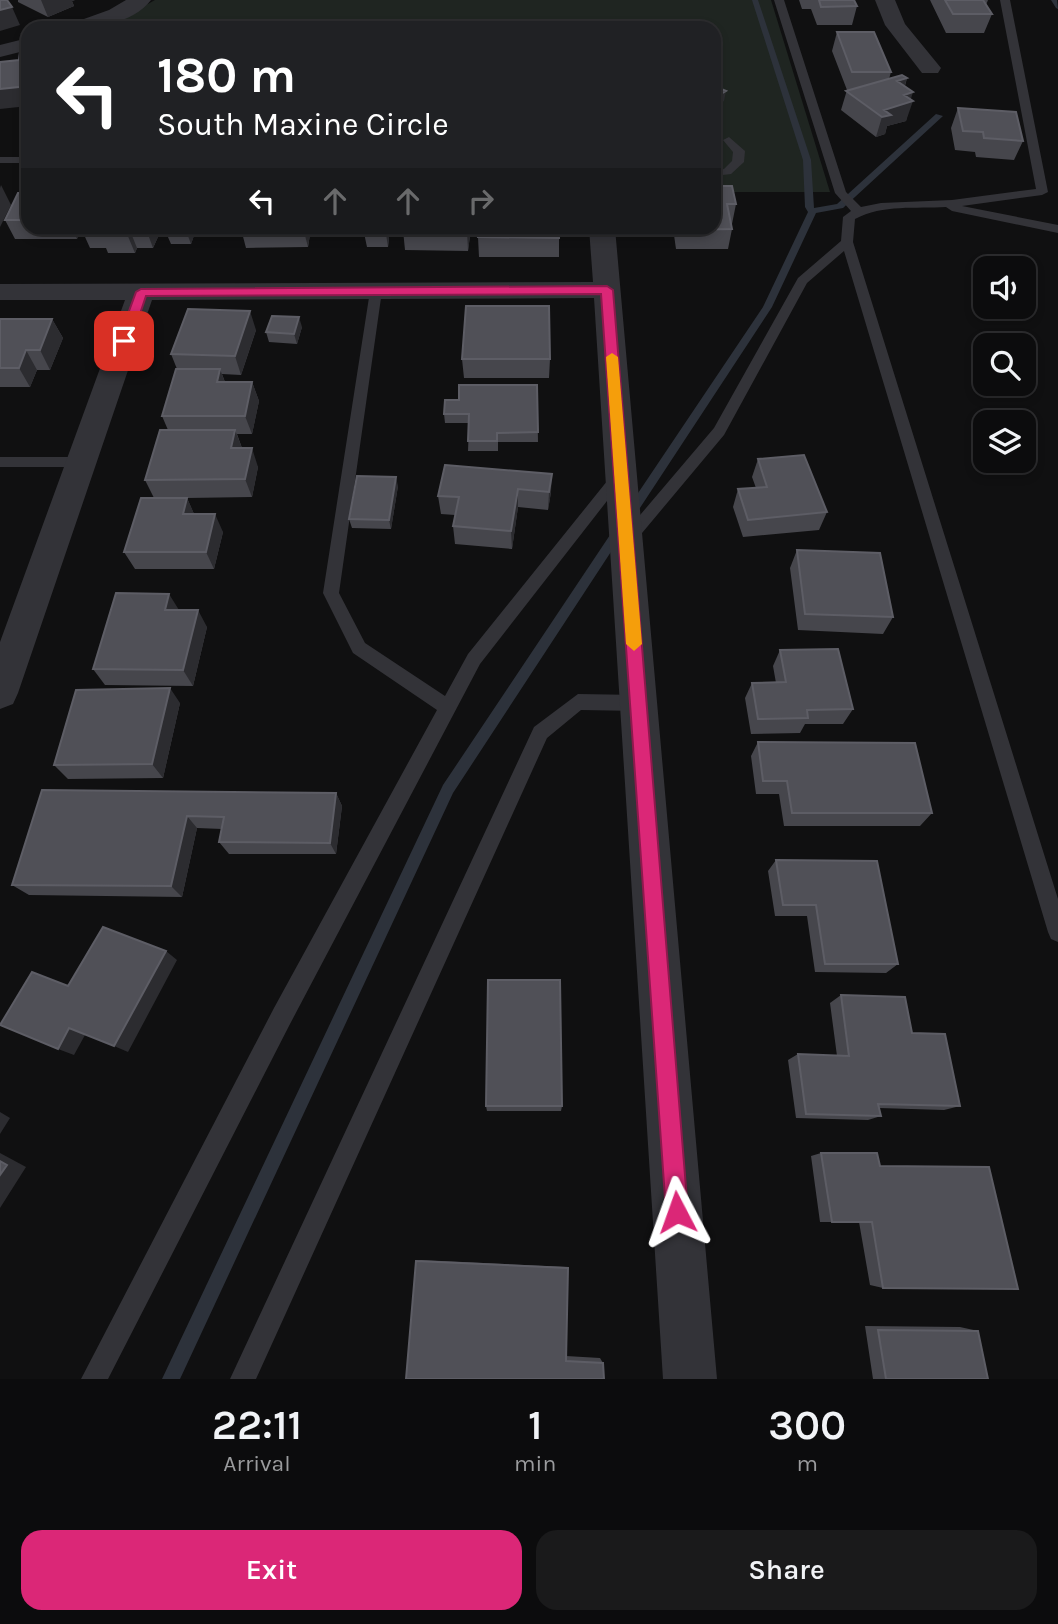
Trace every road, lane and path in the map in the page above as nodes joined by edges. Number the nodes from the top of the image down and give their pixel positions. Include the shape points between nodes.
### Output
1 (141, 0) edge
2 (779, 0) edge
3 (885, 0) edge
4 (1006, 0) edge
5 (96, 21) edge
6 (21, 46) edge
7 (0, 51) edge
8 (930, 68) dead end
9 (729, 140) dead end
10 (0, 160) edge
11 (21, 160) edge
12 (721, 172) edge
13 (938, 204) junction
14 (858, 211) junction
15 (1058, 229) edge
16 (603, 235) edge
17 (847, 242) junction
18 (607, 290) junction
19 (376, 291) junction
20 (0, 292) edge
21 (141, 292) junction
22 (82, 461) junction
23 (0, 462) edge
24 (621, 474) junction
25 (626, 541) junction
26 (0, 693) edge
27 (639, 703) junction
28 (448, 708) junction
29 (1058, 932) edge
30 (94, 1379) edge
31 (243, 1379) edge
32 (690, 1379) edge

1 - 5 street
2 - 14 lane via 841,193
3 - 8 street via 895,25
4 - 13 lane via 1042,192
6 - 7 street
9 - 12 lane via 739,151 738,162
10 - 11 lane
13 - 14 lane
13 - 15 lane
14 - 17 lane via 849,217
16 - 18 street
17 - 25 lane via 802,281 719,431
17 - 29 lane
18 - 19 street
18 - 24 street
19 - 21 street
19 - 28 lane via 331,593 359,648
20 - 21 street
21 - 22 street
22 - 23 lane
22 - 26 street
24 - 25 street
24 - 28 lane via 474,659
25 - 27 street
27 - 31 lane via 578,702 540,733
27 - 32 street
28 - 30 lane

